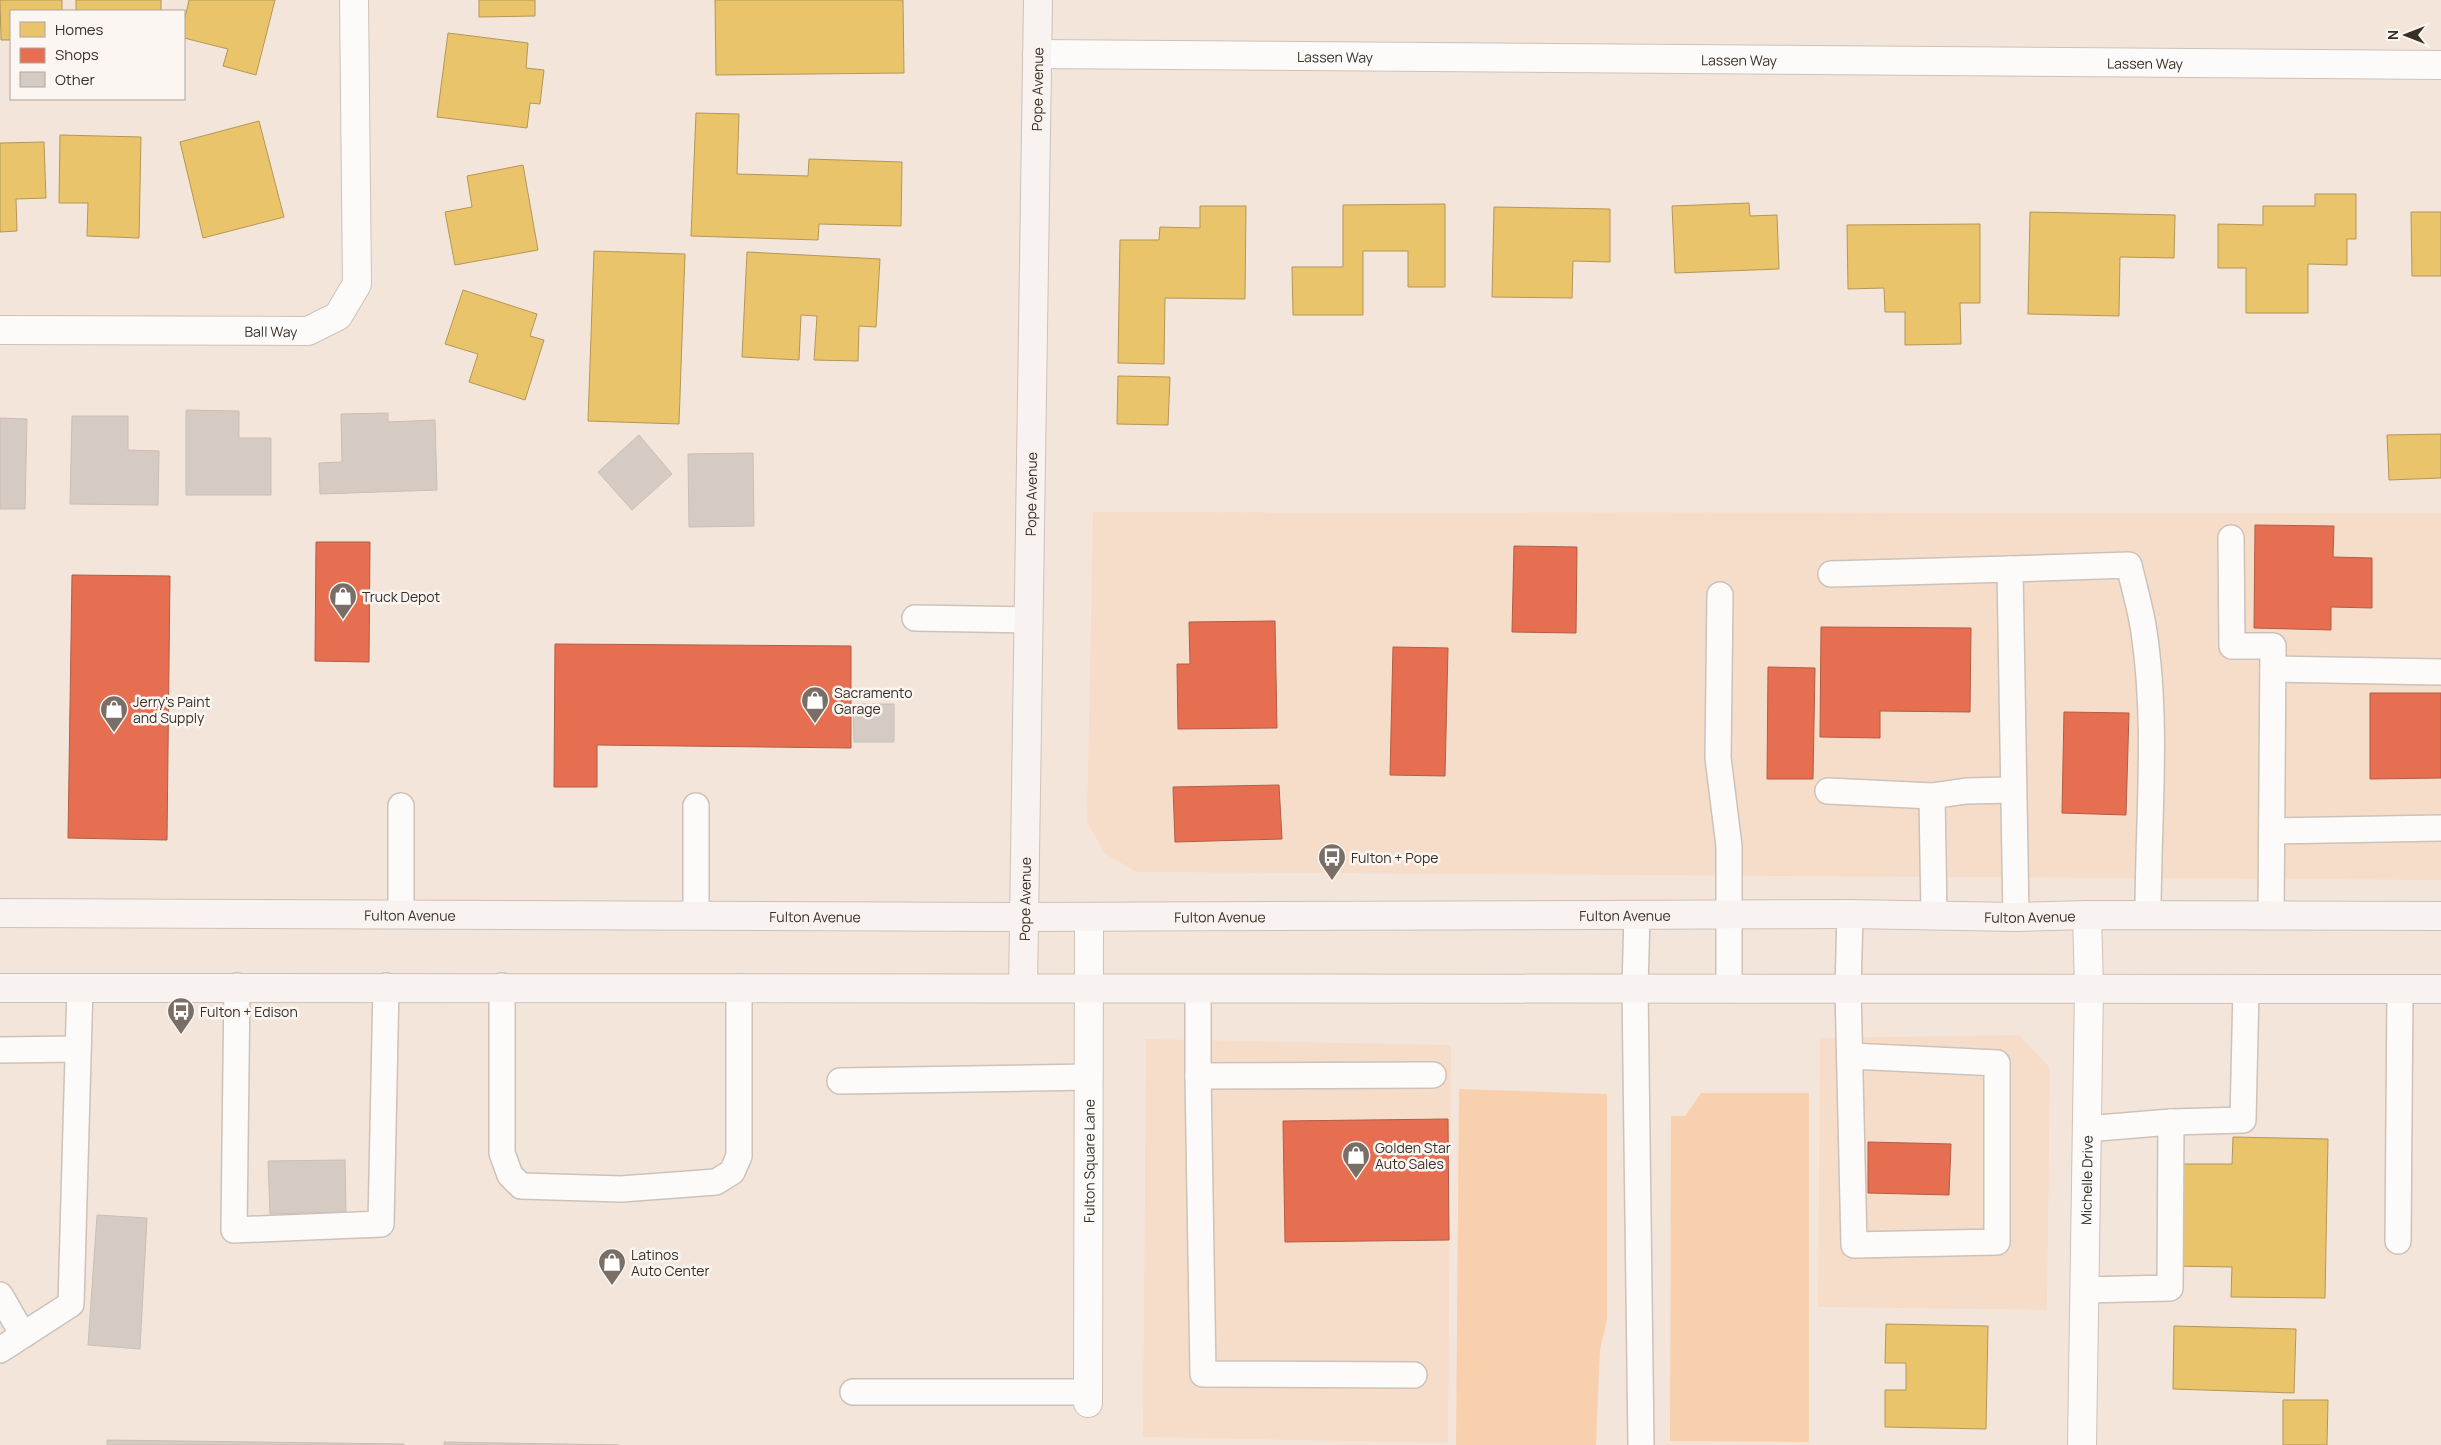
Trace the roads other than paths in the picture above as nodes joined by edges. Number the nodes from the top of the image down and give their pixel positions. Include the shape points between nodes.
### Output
1 (354, 0) edge
2 (1038, 0) edge
3 (1037, 54) junction
4 (2441, 65) edge
5 (0, 330) edge
6 (2231, 538) dead end
7 (2010, 570) junction
8 (1832, 574) dead end
9 (1720, 595) dead end
10 (915, 618) dead end
11 (1029, 620) junction
12 (2273, 670) junction
13 (2441, 672) edge
14 (2012, 790) junction
15 (1828, 792) dead end
16 (1932, 796) junction
17 (401, 806) dead end
18 (696, 806) dead end
19 (2441, 828) edge
20 (2272, 831) junction
21 (0, 914) edge
22 (1850, 914) junction
23 (401, 915) junction
24 (1637, 915) junction
25 (1730, 915) junction
26 (2087, 915) junction
27 (2148, 915) junction
28 (2272, 915) junction
29 (696, 916) junction
30 (1934, 916) junction
31 (2441, 916) edge
32 (1024, 918) junction
33 (1089, 918) junction
34 (2016, 918) junction
35 (237, 986) junction
36 (386, 986) junction
37 (502, 986) junction
38 (738, 987) junction
39 (0, 988) edge
40 (80, 988) junction
41 (1023, 988) junction
42 (1089, 988) junction
43 (1198, 988) junction
44 (1636, 988) junction
45 (1729, 988) junction
46 (2089, 988) junction
47 (1848, 989) junction
48 (2246, 989) junction
49 (2400, 989) junction
50 (2441, 989) edge
51 (77, 1049) junction
52 (0, 1050) edge
53 (1851, 1056) junction
54 (1433, 1075) dead end
55 (1198, 1076) junction
56 (1089, 1077) junction
57 (840, 1080) dead end
58 (2171, 1122) junction
59 (2086, 1128) junction
60 (2398, 1241) dead end
61 (2084, 1290) junction
62 (0, 1295) edge
63 (23, 1335) junction
64 (0, 1350) edge
65 (1414, 1375) dead end
66 (854, 1392) dead end
67 (1088, 1397) joint
68 (1641, 1445) edge
69 (2082, 1445) edge

1 - 5 street, Ball Way via 357,284 338,316 308,331
2 - 3 main road, Pope Avenue
3 - 4 street, Lassen Way
3 - 11 main road, Pope Avenue
6 - 12 lane via 2232,646 2273,646
7 - 8 lane
7 - 14 lane
7 - 27 lane via 2128,565 2144,632 2148,680 2151,776
9 - 25 lane via 1718,758 1729,846
10 - 11 lane
11 - 32 main road, Pope Avenue
12 - 13 lane
12 - 20 lane
14 - 16 lane
14 - 34 lane
15 - 16 lane
16 - 30 lane
17 - 23 lane
18 - 29 lane
19 - 20 lane
20 - 28 lane
21 - 23 main road, Fulton Avenue
22 - 25 main road, Fulton Avenue
22 - 30 main road, Fulton Avenue
22 - 47 lane
23 - 29 main road, Fulton Avenue
24 - 25 main road, Fulton Avenue
24 - 33 main road, Fulton Avenue
24 - 44 lane
25 - 45 lane
26 - 27 main road, Fulton Avenue
26 - 34 main road, Fulton Avenue
26 - 46 street, Michelle Drive
27 - 28 main road, Fulton Avenue
28 - 31 main road, Fulton Avenue
29 - 32 main road, Fulton Avenue
30 - 34 main road, Fulton Avenue
32 - 33 main road, Fulton Avenue
32 - 41 main road, Pope Avenue
33 - 42 street, Fulton Square Lane
35 - 36 main road
35 - 36 lane via 234,1230 381,1224
35 - 40 main road
36 - 37 main road
37 - 38 main road
37 - 38 lane via 502,1153 510,1175 521,1186 621,1189 716,1182 732,1172 738,1156
38 - 41 main road
39 - 40 main road
40 - 51 lane
41 - 42 main road
42 - 43 main road
42 - 56 street, Fulton Square Lane
43 - 44 main road
43 - 55 lane
44 - 45 main road
44 - 68 lane
45 - 47 main road
46 - 47 main road
46 - 48 main road
46 - 59 street, Michelle Drive
47 - 53 lane
48 - 49 main road
48 - 58 lane via 2244,1120
49 - 50 main road
49 - 60 lane
51 - 52 lane
51 - 63 lane via 71,1304
53 - 53 lane via 1997,1063 1997,1242 1854,1245
54 - 55 lane
55 - 65 lane via 1203,1374
56 - 57 lane
56 - 67 street, Fulton Square Lane
58 - 59 lane
58 - 61 lane via 2170,1288
59 - 61 street, Michelle Drive
61 - 69 street, Michelle Drive
62 - 63 lane
63 - 64 lane
66 - 67 lane

